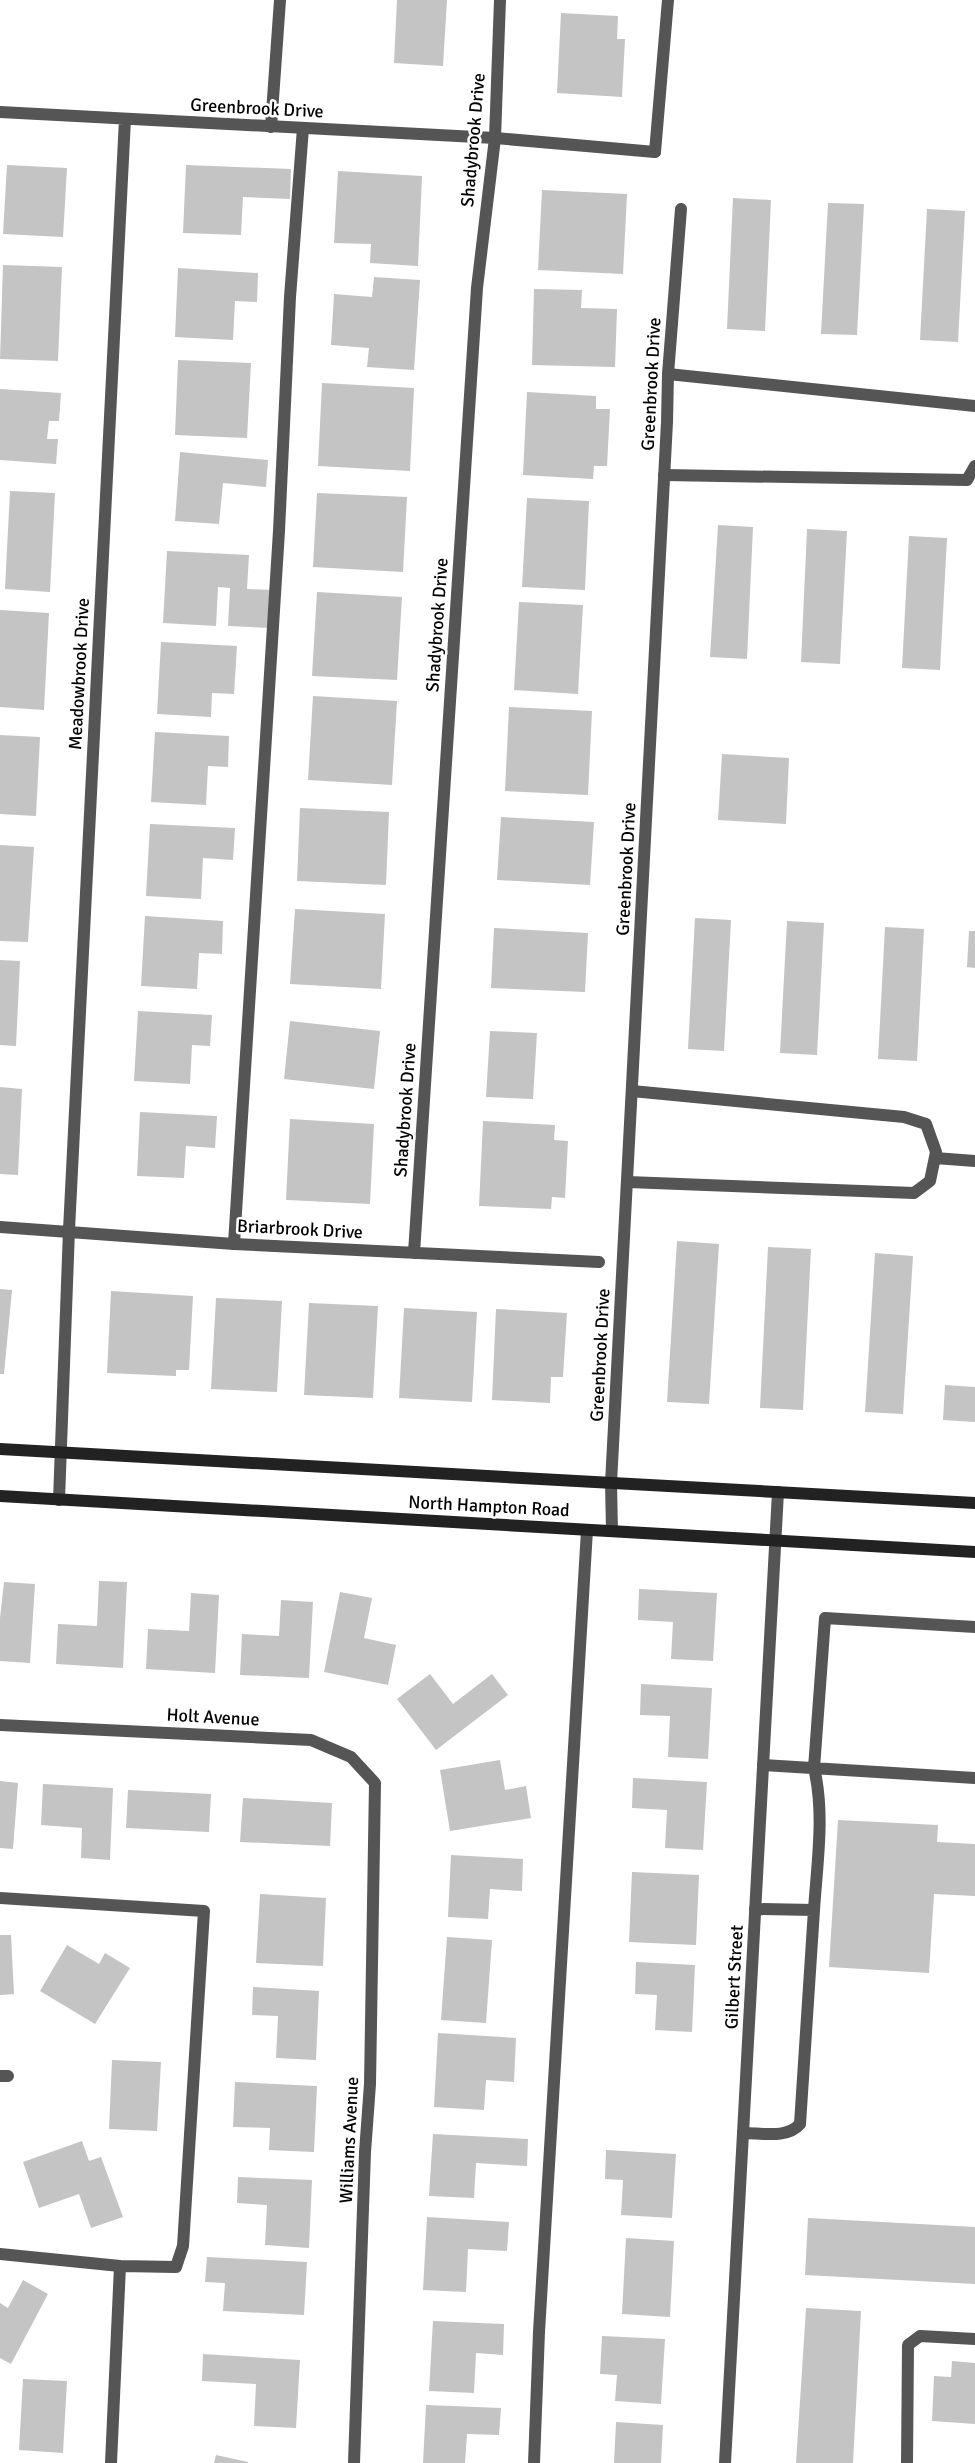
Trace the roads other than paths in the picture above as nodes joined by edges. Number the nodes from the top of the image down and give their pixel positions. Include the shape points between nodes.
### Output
1 (280, 0) edge
2 (500, 0) edge
3 (668, 0) edge
4 (0, 112) edge
5 (125, 119) junction
6 (271, 127) junction
7 (303, 128) junction
8 (495, 138) junction
9 (681, 210) dead end
10 (668, 374) junction
11 (975, 406) edge
12 (975, 466) edge
13 (664, 475) junction
14 (633, 1091) junction
15 (935, 1158) junction
16 (975, 1161) edge
17 (628, 1182) junction
18 (0, 1227) edge
19 (69, 1230) junction
20 (234, 1244) junction
21 (414, 1253) junction
22 (599, 1262) dead end
23 (0, 1449) edge
24 (60, 1452) junction
25 (611, 1483) junction
26 (778, 1492) junction
27 (0, 1496) edge
28 (59, 1500) junction
29 (975, 1503) edge
30 (587, 1530) junction
31 (612, 1531) junction
32 (775, 1541) junction
33 (975, 1552) edge
34 (975, 1627) edge
35 (0, 1725) edge
36 (763, 1765) junction
37 (814, 1768) junction
38 (975, 1778) edge
39 (373, 1818) joint
40 (0, 1898) edge
41 (756, 1909) junction
42 (814, 1910) junction
43 (743, 2133) junction
44 (0, 2254) edge
45 (120, 2266) junction
46 (975, 2339) edge
47 (111, 2463) edge
48 (354, 2463) edge
49 (534, 2463) edge
50 (725, 2463) edge
51 (907, 2463) edge

1 - 6 street
2 - 8 street, Shadybrook Drive
3 - 8 street, Greenbrook Drive via 655,152
4 - 5 street, Greenbrook Drive
5 - 6 street, Greenbrook Drive
5 - 19 street, Meadowbrook Drive
6 - 7 street, Greenbrook Drive
7 - 8 street, Greenbrook Drive
7 - 20 street
8 - 21 street, Shadybrook Drive via 477,288
9 - 10 street, Greenbrook Drive
10 - 11 street
10 - 13 street, Greenbrook Drive
12 - 13 street via 967,480
13 - 14 street, Greenbrook Drive
14 - 15 street via 904,1117 926,1124
14 - 17 street, Greenbrook Drive
15 - 16 street
15 - 17 street via 930,1181 914,1193
17 - 25 street, Greenbrook Drive
18 - 19 street, Briarbrook Drive
19 - 20 street, Briarbrook Drive
19 - 24 street, Meadowbrook Drive
20 - 21 street, Briarbrook Drive
21 - 22 street, Briarbrook Drive
23 - 24 main road, North Hampton Road
24 - 25 main road, North Hampton Road
24 - 28 street, Meadowbrook Drive
25 - 26 main road, North Hampton Road
25 - 31 street, Greenbrook Drive
26 - 29 main road, North Hampton Road
26 - 32 street, Gilbert Street
27 - 28 main road, North Hampton Road
28 - 30 main road, North Hampton Road
30 - 31 main road, North Hampton Road
30 - 49 street
31 - 32 main road, North Hampton Road
32 - 33 main road, North Hampton Road
32 - 36 street, Gilbert Street
34 - 37 street via 825,1618
35 - 39 street, Holt Avenue via 311,1740 351,1757 375,1784
36 - 37 street
36 - 41 street, Gilbert Street
37 - 38 street
37 - 42 street via 820,1809
39 - 48 street, Williams Avenue via 370,2084
40 - 45 street via 204,1911 183,2246 176,2268
41 - 42 street
41 - 43 street, Gilbert Street
42 - 43 street via 800,2124 786,2134
43 - 50 street, Gilbert Street
44 - 45 street
45 - 47 street
46 - 51 street via 921,2336 908,2345

